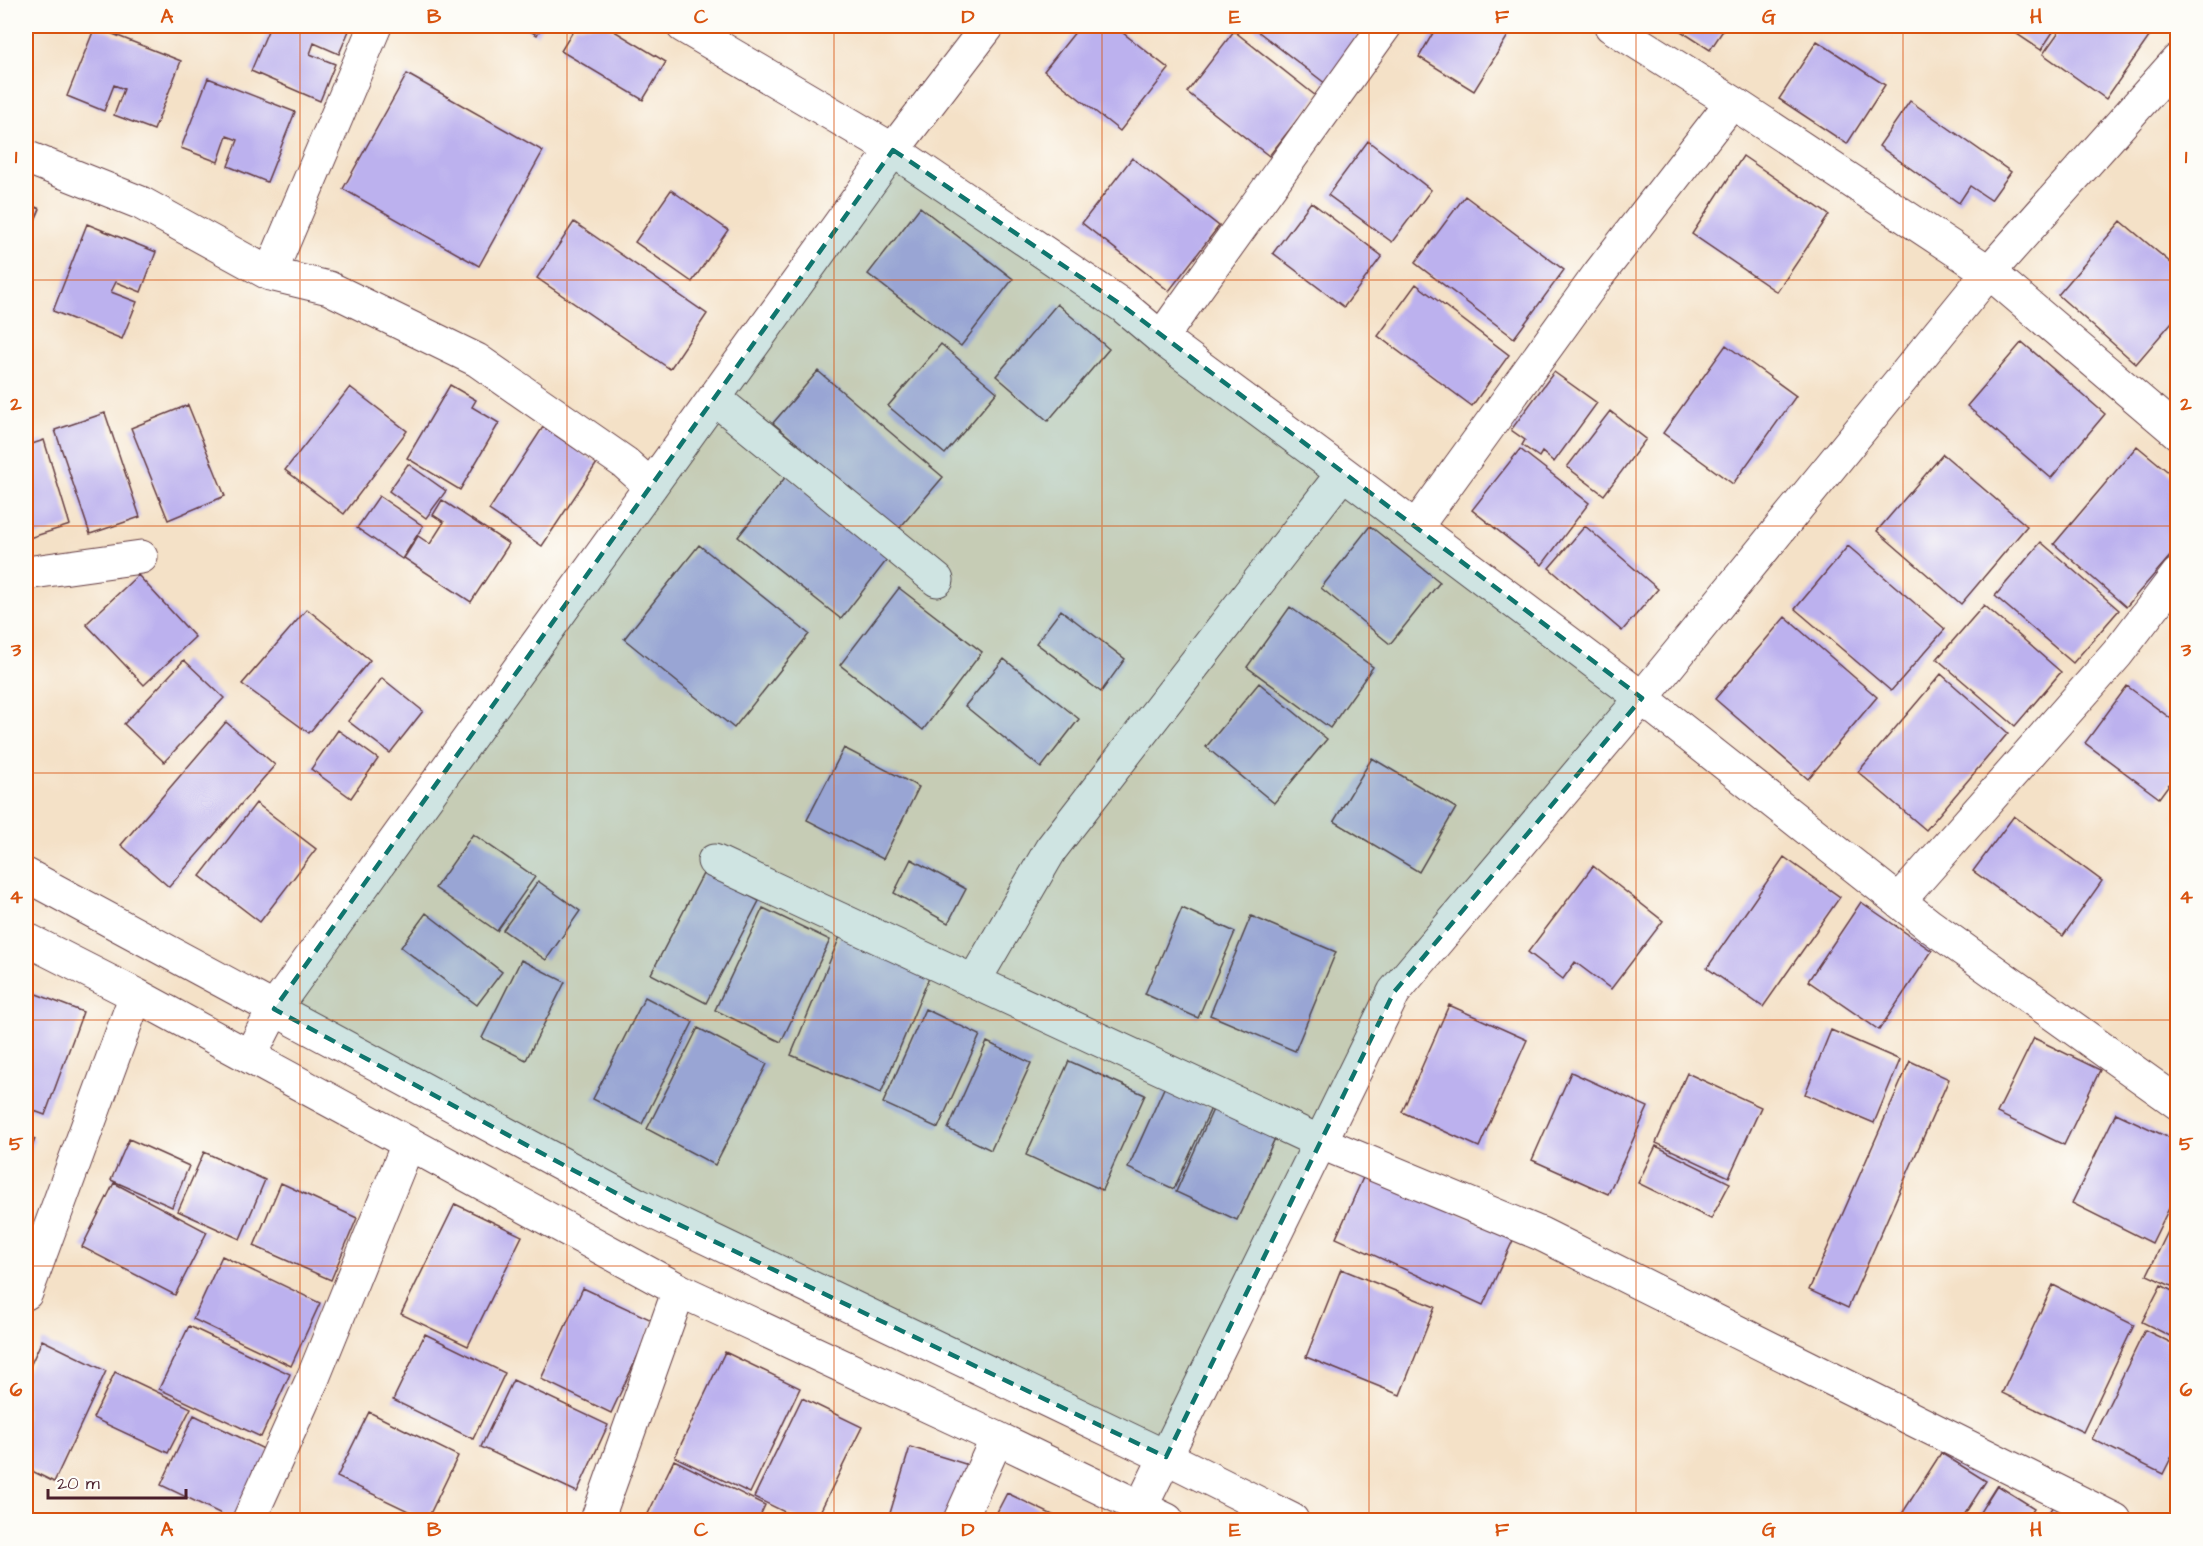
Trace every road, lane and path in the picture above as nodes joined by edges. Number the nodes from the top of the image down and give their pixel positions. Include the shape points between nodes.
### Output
1 (375, 26) edge
2 (683, 26) edge
3 (988, 26) edge
4 (1385, 26) edge
5 (1611, 26) edge
6 (2178, 60) edge
7 (1732, 102) junction
8 (893, 150) junction
9 (26, 157) edge
10 (1989, 272) junction
11 (270, 274) junction
12 (1161, 338) junction
13 (714, 398) junction
14 (2178, 434) edge
15 (1343, 473) junction
16 (651, 486) junction
17 (1416, 527) junction
18 (141, 557) dead end
19 (26, 573) edge
20 (2178, 574) edge
21 (937, 580) dead end
22 (1642, 698) junction
23 (714, 861) dead end
24 (26, 875) edge
25 (1899, 901) junction
26 (26, 939) edge
27 (974, 981) junction
28 (136, 995) junction
29 (274, 1009) junction
30 (250, 1056) junction
31 (2178, 1103) edge
32 (1322, 1143) junction
33 (408, 1144) junction
34 (26, 1288) edge
35 (678, 1290) junction
36 (997, 1438) junction
37 (1166, 1456) junction
38 (1154, 1514) edge
39 (249, 1521) edge
40 (597, 1521) edge
41 (960, 1521) edge
42 (1292, 1521) edge
43 (2115, 1521) edge

1 - 11 street
2 - 8 street
3 - 8 street
4 - 12 street
5 - 7 street
6 - 10 street
7 - 10 street
7 - 17 street via 1599,274
8 - 12 street via 1123,306
8 - 13 street
9 - 11 street via 141,203
10 - 14 street
10 - 22 street
11 - 16 street via 329,288 477,360 625,463
12 - 15 street
13 - 16 street
13 - 21 street
15 - 17 street
15 - 27 street via 1051,849
16 - 29 street
17 - 22 street
18 - 19 street
20 - 25 street via 2117,654
22 - 25 street
22 - 32 street via 1394,992
23 - 27 street
24 - 29 street
25 - 31 street
26 - 28 street
27 - 32 street
28 - 30 street
28 - 34 street
29 - 30 street
29 - 37 street via 638,1205
30 - 33 street
32 - 37 street
32 - 43 street via 1542,1234
33 - 35 street
33 - 39 street via 313,1378
35 - 36 street
35 - 40 street
36 - 38 street
36 - 41 street
37 - 38 street
37 - 42 street

